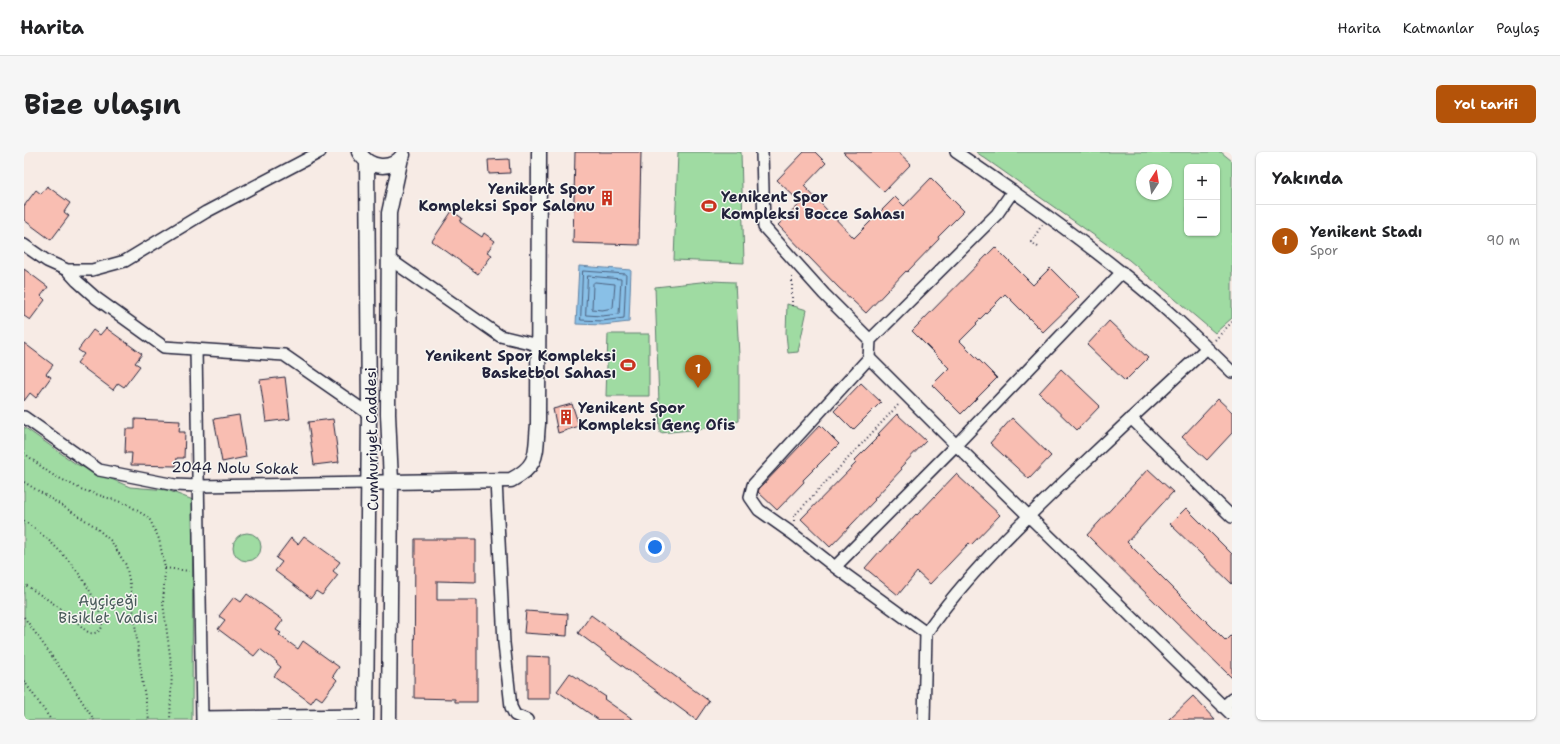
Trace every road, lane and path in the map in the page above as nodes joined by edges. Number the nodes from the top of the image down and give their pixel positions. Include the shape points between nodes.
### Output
1 (320, 152) edge
2 (539, 152) edge
3 (762, 152) edge
4 (956, 152) edge
5 (403, 155) edge
6 (363, 157) edge
7 (1013, 191) junction
8 (1048, 216) junction
9 (24, 245) edge
10 (1038, 247) dead end
11 (388, 258) junction
12 (792, 259) junction
13 (67, 270) junction
14 (1122, 272) junction
15 (792, 306) dead end
16 (1232, 322) edge
17 (870, 340) junction
18 (538, 345) junction
19 (1207, 348) junction
20 (196, 349) junction
21 (869, 358) junction
22 (1232, 372) edge
23 (906, 396) junction
24 (369, 414) junction
25 (24, 417) edge
26 (1131, 418) junction
27 (956, 445) junction
28 (24, 453) edge
29 (496, 480) junction
30 (24, 482) edge
31 (390, 482) junction
32 (368, 483) junction
33 (198, 486) junction
34 (1029, 516) junction
35 (1232, 517) edge
36 (24, 521) edge
37 (793, 534) junction
38 (835, 567) junction
39 (165, 568) junction
40 (199, 572) junction
41 (24, 584) edge
42 (24, 617) edge
43 (926, 633) junction
44 (24, 681) edge
45 (1232, 699) edge
46 (1223, 707) junction
47 (1232, 715) edge
48 (366, 718) edge
49 (202, 719) edge
50 (51, 720) edge
51 (94, 720) edge
52 (149, 720) edge
53 (170, 720) edge
54 (389, 720) edge
55 (527, 720) edge
56 (924, 720) edge

1 - 13 street via 206,212 125,261 92,270
2 - 18 street
3 - 12 street via 764,227
4 - 7 street
5 - 6 street via 388,166 374,165
5 - 11 street, Cumhuriyet Caddesi via 389,213
6 - 24 street, Cumhuriyet Caddesi
7 - 8 street
7 - 17 street via 997,214
8 - 10 path via 1031,242
8 - 14 street
9 - 13 street via 47,261
11 - 18 street via 500,336
11 - 31 street, Cumhuriyet Caddesi
12 - 15 path
12 - 17 street
13 - 20 street via 96,298 164,347
14 - 19 street
14 - 27 street
16 - 19 path
17 - 21 street
18 - 29 street via 538,424 535,459 518,477 511,480
19 - 22 street
19 - 26 street
20 - 24 street via 284,355
20 - 33 street
21 - 23 street
21 - 37 street via 753,485 750,497 759,510
23 - 27 street
23 - 37 path via 794,516
24 - 32 street, Cumhuriyet Caddesi
25 - 33 street, 2044 Nolu Sokak via 99,470
26 - 34 street
26 - 35 street
27 - 34 street
27 - 38 street
28 - 39 path via 51,474 83,490 127,504 149,518 159,539
29 - 31 street
29 - 55 street via 504,643 511,707 515,715
30 - 52 path via 93,525 111,541 126,565
31 - 32 street
31 - 54 street, Cumhuriyet Caddesi
32 - 33 street, 2044 Nolu Sokak
32 - 48 street, Cumhuriyet Caddesi
33 - 40 street
34 - 43 street via 939,613
34 - 46 street
36 - 41 path via 55,546 78,573 94,598 102,620 100,630 89,632 66,612
37 - 38 street
38 - 43 street
39 - 40 path
39 - 53 path via 163,603 172,670
40 - 49 street
42 - 51 path
43 - 56 street
44 - 50 path
45 - 46 street
46 - 47 street
48 - 49 street

